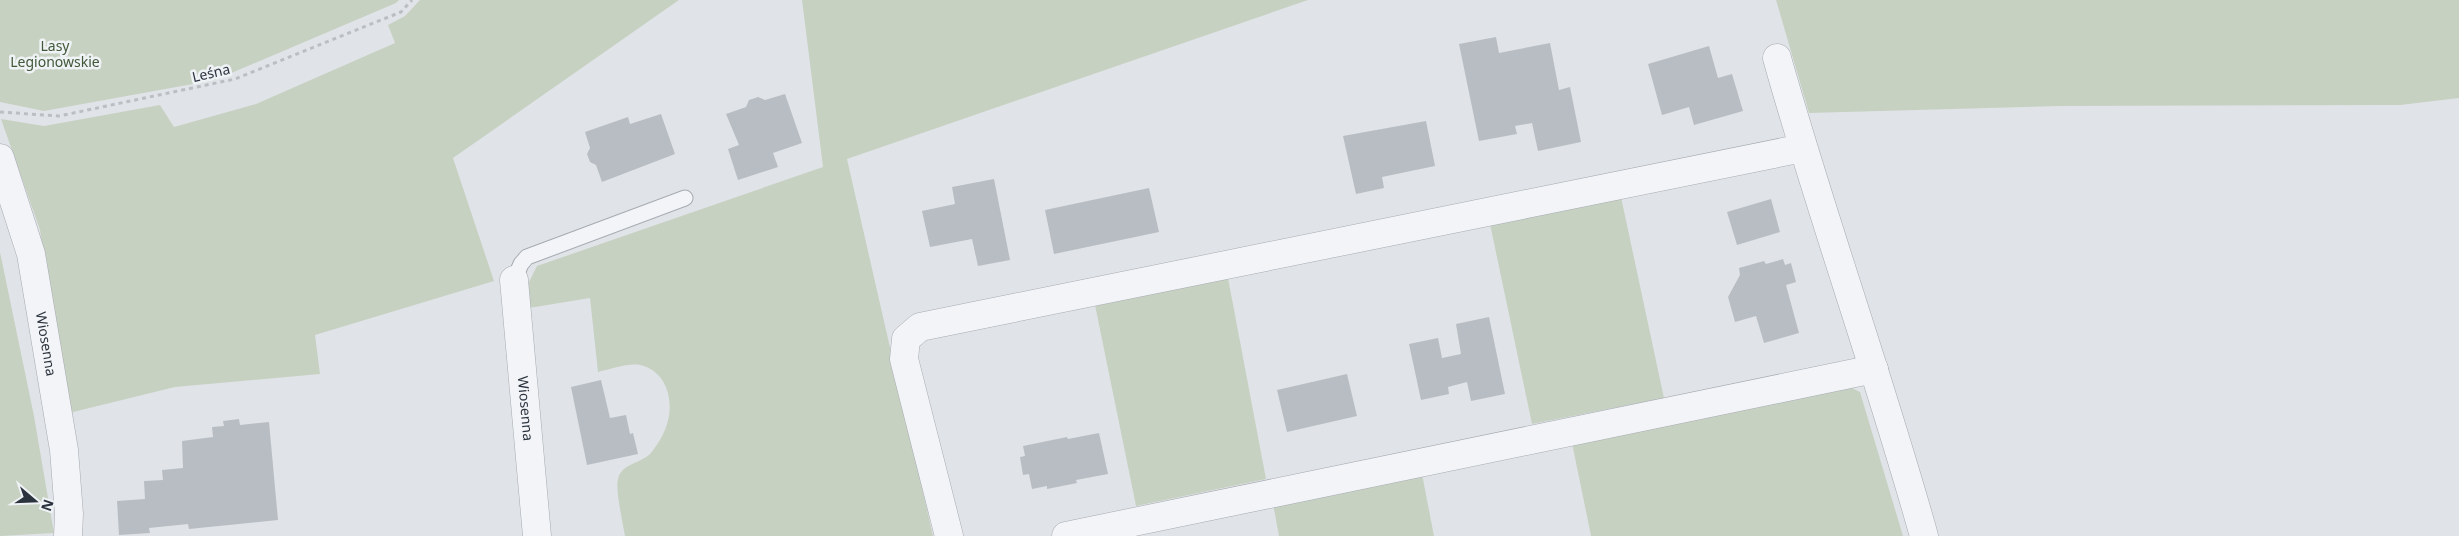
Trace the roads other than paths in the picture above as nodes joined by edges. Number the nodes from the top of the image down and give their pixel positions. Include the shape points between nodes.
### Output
1 (1778, 58) dead end
2 (1803, 148) junction
3 (0, 158) edge
4 (685, 198) dead end
5 (514, 280) joint
6 (1874, 369) junction
7 (68, 536) edge
8 (537, 536) edge
9 (949, 536) edge
10 (1066, 536) edge
11 (1924, 536) edge

1 - 2 street
2 - 6 street
2 - 9 street via 920,327 906,339 904,358
3 - 7 street, Wiosenna via 31,254 64,450
4 - 5 lane via 527,258
5 - 8 street, Wiosenna
6 - 10 street
6 - 11 street

